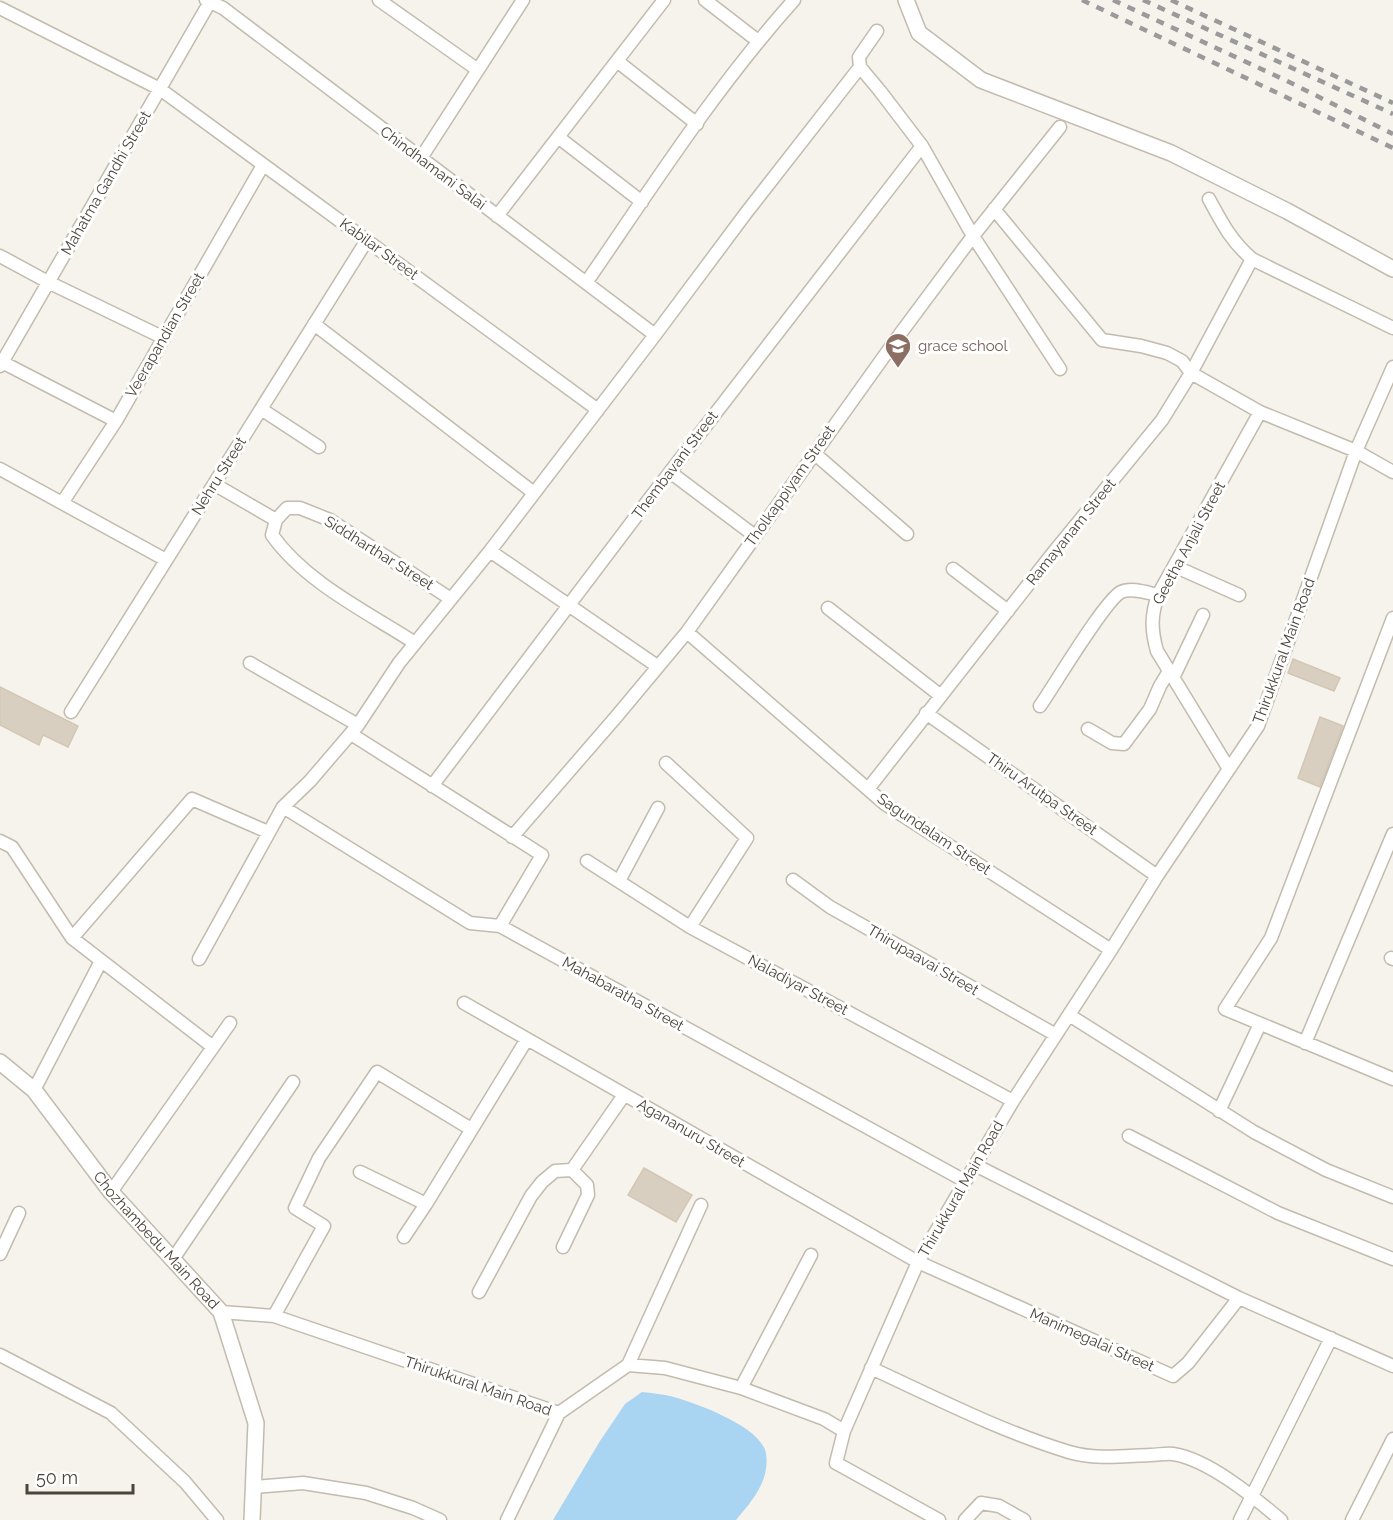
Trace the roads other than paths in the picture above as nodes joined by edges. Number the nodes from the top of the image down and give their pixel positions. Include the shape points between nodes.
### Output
1 (379, 0) edge
2 (523, 0) edge
3 (664, 0) edge
4 (705, 0) edge
5 (794, 0) edge
6 (906, 0) edge
7 (209, 1) edge
8 (0, 8) edge
9 (877, 31) dead end
10 (758, 41) junction
11 (617, 61) junction
12 (860, 67) junction
13 (478, 70) junction
14 (160, 89) junction
15 (697, 124) junction
16 (1060, 127) dead end
17 (558, 137) junction
18 (921, 146) junction
19 (421, 158) junction
20 (263, 165) junction
21 (1209, 199) dead end
22 (642, 202) junction
23 (994, 209) junction
24 (497, 216) junction
25 (973, 236) junction
26 (367, 240) junction
27 (0, 256) edge
28 (1252, 259) junction
29 (1393, 269) edge
30 (48, 282) junction
31 (586, 283) junction
32 (314, 324) junction
33 (1393, 328) edge
34 (655, 335) junction
35 (164, 338) junction
36 (1, 363) edge
37 (1393, 367) edge
38 (1060, 369) dead end
39 (1191, 373) junction
40 (261, 409) junction
41 (598, 410) junction
42 (1260, 412) junction
43 (116, 421) junction
44 (319, 447) dead end
45 (1356, 451) junction
46 (814, 453) junction
47 (0, 470) edge
48 (670, 472) junction
49 (1393, 472) edge
50 (214, 484) junction
51 (534, 493) junction
52 (62, 503) junction
53 (276, 520) junction
54 (907, 534) dead end
55 (755, 536) junction
56 (490, 551) junction
57 (166, 560) junction
58 (1174, 566) junction
59 (953, 569) dead end
60 (1158, 595) junction
61 (1239, 596) dead end
62 (451, 599) junction
63 (568, 605) junction
64 (828, 608) dead end
65 (1008, 611) junction
66 (1203, 615) dead end
67 (1393, 618) edge
68 (687, 632) junction
69 (415, 643) junction
70 (250, 663) dead end
71 (657, 666) junction
72 (1171, 675) junction
73 (940, 696) junction
74 (1040, 706) dead end
75 (71, 712) dead end
76 (926, 713) junction
77 (1089, 729) dead end
78 (355, 730) junction
79 (666, 763) dead end
80 (1229, 769) junction
81 (432, 786) junction
82 (868, 789) junction
83 (283, 807) junction
84 (657, 808) dead end
85 (268, 832) junction
86 (1393, 834) edge
87 (512, 837) junction
88 (0, 841) edge
89 (587, 861) dead end
90 (1157, 876) junction
91 (793, 880) dead end
92 (619, 881) junction
93 (500, 926) junction
94 (690, 927) junction
95 (72, 938) junction
96 (1111, 950) junction
97 (199, 958) dead end
98 (102, 961) junction
99 (464, 1003) dead end
100 (1069, 1015) junction
101 (230, 1023) dead end
102 (1260, 1024) junction
103 (1056, 1035) junction
104 (527, 1039) junction
105 (1305, 1043) junction
106 (213, 1047) junction
107 (0, 1062) edge
108 (1393, 1079) edge
109 (293, 1082) dead end
110 (34, 1090) junction
111 (624, 1095) junction
112 (1013, 1101) junction
113 (1219, 1111) junction
114 (471, 1128) junction
115 (1129, 1136) dead end
116 (975, 1165) junction
117 (572, 1170) junction
118 (360, 1172) dead end
119 (965, 1181) junction
120 (111, 1192) junction
121 (1393, 1197) edge
122 (426, 1204) junction
123 (701, 1205) dead end
124 (19, 1213) dead end
125 (404, 1237) dead end
126 (563, 1247) dead end
127 (0, 1254) edge
128 (811, 1255) dead end
129 (173, 1259) junction
130 (1393, 1259) edge
131 (918, 1263) junction
132 (479, 1292) dead end
133 (1239, 1298) junction
134 (221, 1312) junction
135 (274, 1316) junction
136 (1331, 1338) junction
137 (0, 1355) edge
138 (628, 1365) junction
139 (1393, 1366) edge
140 (871, 1368) junction
141 (741, 1388) junction
142 (559, 1413) junction
143 (844, 1431) junction
144 (1393, 1438) edge
145 (254, 1487) junction
146 (1253, 1496) junction
147 (217, 1520) edge
148 (252, 1520) edge
149 (440, 1520) edge
150 (507, 1520) edge
151 (939, 1520) edge
152 (965, 1520) edge
153 (1024, 1520) edge
154 (1240, 1520) edge
155 (1281, 1520) edge
156 (1352, 1520) edge

1 - 13 street
2 - 13 street
3 - 11 street
4 - 10 street
5 - 10 street
6 - 29 street via 919,33 981,80 1171,153
7 - 14 street, Mahatma Gandhi Street
7 - 19 street, Chindhamani Salai
8 - 14 street, Kabilar Street
9 - 12 street via 860,57
10 - 15 street
11 - 15 street
11 - 17 street
12 - 18 street
12 - 34 street
13 - 19 street
14 - 20 street, Kabilar Street
14 - 30 street, Mahatma Gandhi Street
15 - 22 street
16 - 23 street, Tholkappiyam Street
17 - 22 street
17 - 24 street
18 - 25 street
18 - 48 street, Thembavani Street
19 - 24 street, Chindhamani Salai
20 - 26 street, Kabilar Street
20 - 35 street, Veerapandian Street
21 - 28 street via 1237,246
22 - 31 street
23 - 25 street, Tholkappiyam Street
23 - 39 street via 1102,340 1167,353 1182,361
24 - 31 street, Chindhamani Salai
25 - 38 street
25 - 46 street, Tholkappiyam Street
26 - 32 street, Nehru Street
26 - 41 street, Kabilar Street
27 - 30 street
28 - 33 street
28 - 39 street, Ramayanam Street
30 - 35 street
30 - 36 street, Mahatma Gandhi Street
31 - 34 street, Chindhamani Salai
32 - 40 street, Nehru Street
32 - 51 street
34 - 41 street
35 - 43 street, Veerapandian Street
36 - 43 street
37 - 45 street, Thirukkural Main Road
39 - 42 street
39 - 65 street, Ramayanam Street via 1162,420
40 - 44 street
40 - 50 street, Nehru Street
41 - 51 street
42 - 45 street
42 - 58 street, Geetha Anjali Street
43 - 52 street, Veerapandian Street
45 - 49 street
45 - 80 street, Thirukkural Main Road via 1258,726
46 - 54 street
46 - 55 street, Tholkappiyam Street
47 - 52 street
48 - 55 street
48 - 63 street, Thembavani Street
50 - 53 street
50 - 57 street, Nehru Street
51 - 56 street
52 - 57 street
53 - 62 street, Siddharthar Street via 287,508 300,508 330,520
53 - 69 street via 272,535 309,575
55 - 68 street, Tholkappiyam Street
56 - 62 street
56 - 63 street
57 - 75 street, Nehru Street
58 - 60 street, Geetha Anjali Street
58 - 61 street
59 - 65 street
60 - 72 street, Geetha Anjali Street via 1151,632
60 - 74 street via 1121,592
62 - 69 street
63 - 71 street
63 - 81 street, Thembavani Street
64 - 73 street
65 - 73 street, Ramayanam Street
66 - 72 street
67 - 102 street via 1271,938 1225,1009
68 - 71 street, Tholkappiyam Street
68 - 82 street, Sagundalam Street
69 - 78 street
70 - 78 street
71 - 87 street, Tholkappiyam Street
72 - 77 street via 1124,744 1112,743
72 - 80 street, Geetha Anjali Street
73 - 76 street, Ramayanam Street
76 - 82 street, Ramayanam Street
76 - 90 street, Thiru Arutpa Street
78 - 81 street
78 - 83 street
79 - 94 street via 747,838
80 - 90 street, Thirukkural Main Road
81 - 87 street
82 - 96 street, Sagundalam Street via 885,804
83 - 85 street
83 - 93 street, Mahabaratha Street via 470,923
84 - 92 street
85 - 95 street via 192,799
85 - 97 street
86 - 105 street
87 - 93 street via 542,855
88 - 95 street via 12,847
89 - 92 street, Naladiyar Street
90 - 96 street, Thirukkural Main Road
91 - 103 street, Thirupaavai Street via 830,907
92 - 94 street, Naladiyar Street
93 - 119 street, Mahabaratha Street
94 - 112 street, Naladiyar Street
95 - 98 street
96 - 100 street, Thirukkural Main Road
98 - 106 street
98 - 110 street
99 - 104 street, Agananuru Street
100 - 103 street, Thirukkural Main Road
100 - 113 street
101 - 106 street
102 - 105 street
102 - 113 street
103 - 112 street, Thirukkural Main Road
104 - 111 street, Agananuru Street
104 - 114 street
105 - 108 street
106 - 120 street
107 - 110 street, Chozhambedu Main Road
109 - 129 street
110 - 120 street, Chozhambedu Main Road
111 - 117 street
111 - 131 street, Agananuru Street
112 - 116 street, Thirukkural Main Road
113 - 121 street via 1326,1170
114 - 122 street
114 - 135 street via 377,1072 319,1158 295,1208 324,1226
115 - 130 street via 1278,1213
116 - 119 street, Thirukkural Main Road
116 - 133 street
117 - 126 street via 587,1185 588,1195
117 - 132 street via 555,1171 531,1196
118 - 122 street
119 - 131 street, Thirukkural Main Road
120 - 129 street, Chozhambedu Main Road
122 - 125 street
123 - 138 street
124 - 127 street
128 - 141 street
129 - 134 street, Chozhambedu Main Road
131 - 133 street, Manimegalai Street via 1173,1376 1188,1363
131 - 140 street, Thirukkural Main Road
133 - 136 street
134 - 135 street, Thirukkural Main Road
134 - 145 street, Chozhambedu Main Road via 256,1423
135 - 142 street, Thirukkural Main Road
136 - 139 street
136 - 146 street
137 - 147 street via 111,1413 185,1482
138 - 141 street via 665,1368
138 - 142 street, Thirukkural Main Road
140 - 143 street, Thirukkural Main Road
140 - 146 street via 1013,1433 1094,1458 1172,1454 1206,1466
141 - 143 street via 824,1419
142 - 150 street
143 - 151 street, Thirukkural Main Road via 836,1463
144 - 156 street
145 - 148 street, Chozhambedu Main Road
145 - 149 street via 303,1483 366,1493
146 - 154 street
146 - 155 street
152 - 153 street via 981,1503 999,1506

